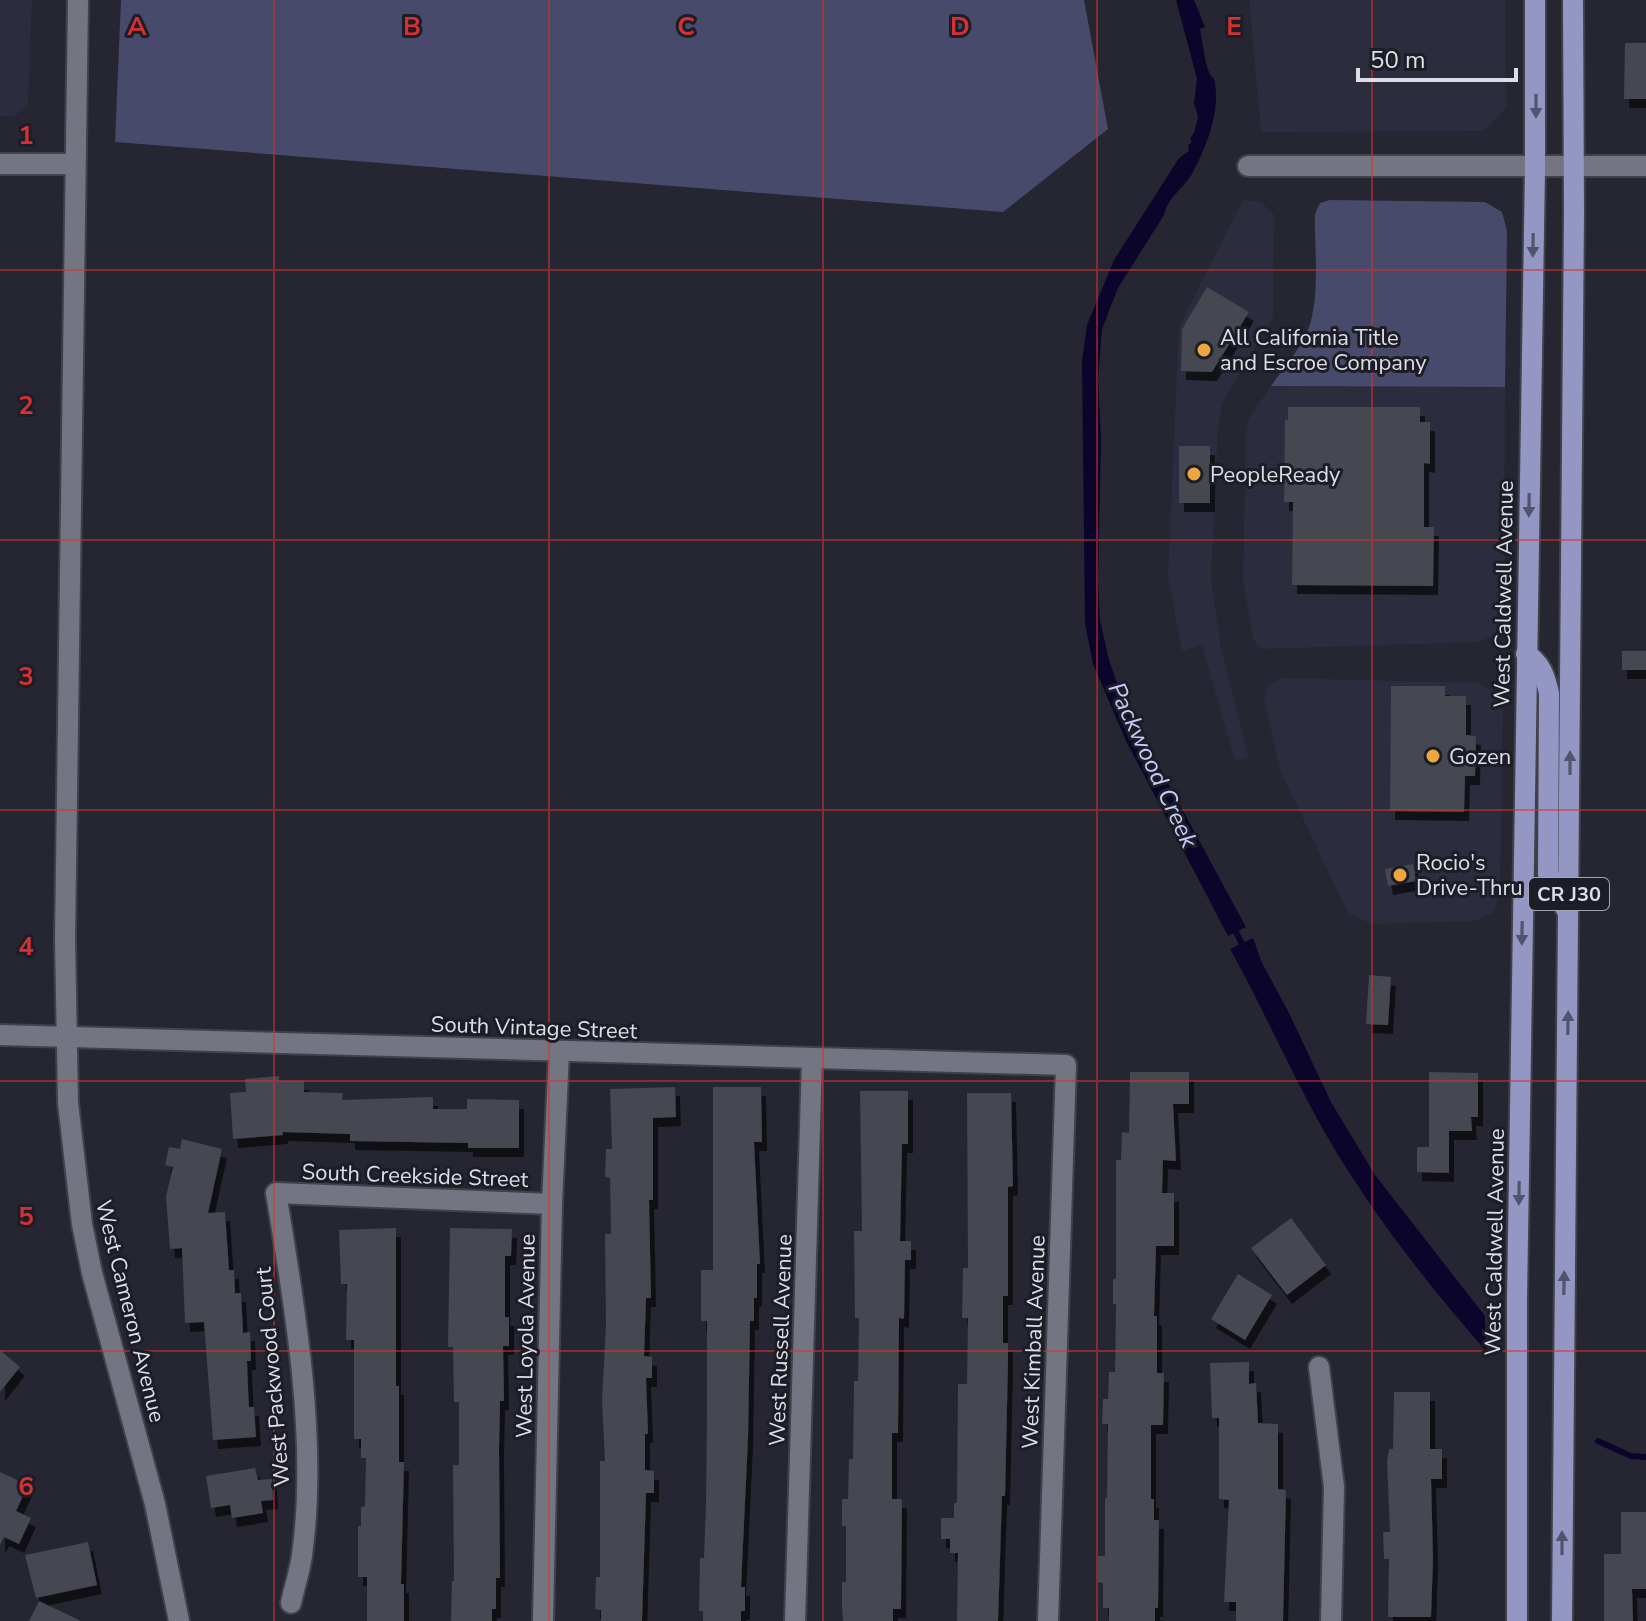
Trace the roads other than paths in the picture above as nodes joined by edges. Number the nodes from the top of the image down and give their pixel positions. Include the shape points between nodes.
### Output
1 (78, 0) edge
2 (1535, 0) edge
3 (1573, 0) edge
4 (0, 164) edge
5 (75, 164) junction
6 (1248, 166) dead end
7 (1646, 166) edge
8 (1535, 167) junction
9 (1573, 167) junction
10 (1526, 654) junction
11 (1569, 916) junction
12 (0, 1035) edge
13 (66, 1037) junction
14 (559, 1052) junction
15 (812, 1060) junction
16 (1066, 1065) joint
17 (276, 1193) joint
18 (552, 1204) junction
19 (1319, 1367) dead end
20 (291, 1603) dead end
21 (179, 1621) edge
22 (543, 1621) edge
23 (795, 1621) edge
24 (1048, 1621) edge
25 (1331, 1621) edge
26 (1517, 1621) edge
27 (1562, 1621) edge

1 - 5 street, West Cameron Avenue
2 -> 8 main road, West Caldwell Avenue / CR J30
3 - 9 main road, CR J30
4 - 5 street
5 - 13 street, West Cameron Avenue
6 - 8 street
7 - 9 street
8 - 9 street
8 -> 10 main road, West Caldwell Avenue / CR J30
11 -> 9 main road, CR J30
10 - 11 main road via 1542,669 1549,693 1548,874
10 -> 26 main road, West Caldwell Avenue / CR J30
27 -> 11 main road, CR J30
12 - 13 street, South Vintage Street
13 - 14 street, South Vintage Street
13 - 21 street, West Cameron Avenue via 82,1224 155,1504
14 - 15 street, South Vintage Street
14 - 18 street, West Loyola Avenue
15 - 16 street, South Vintage Street
15 - 23 street, West Russell Avenue
16 - 24 street, West Kimball Avenue
17 - 18 street, South Creekside Street
17 - 20 street, West Packwood Court via 297,1335 304,1429 302,1556
18 - 22 street, West Loyola Avenue
19 - 25 street via 1334,1487

